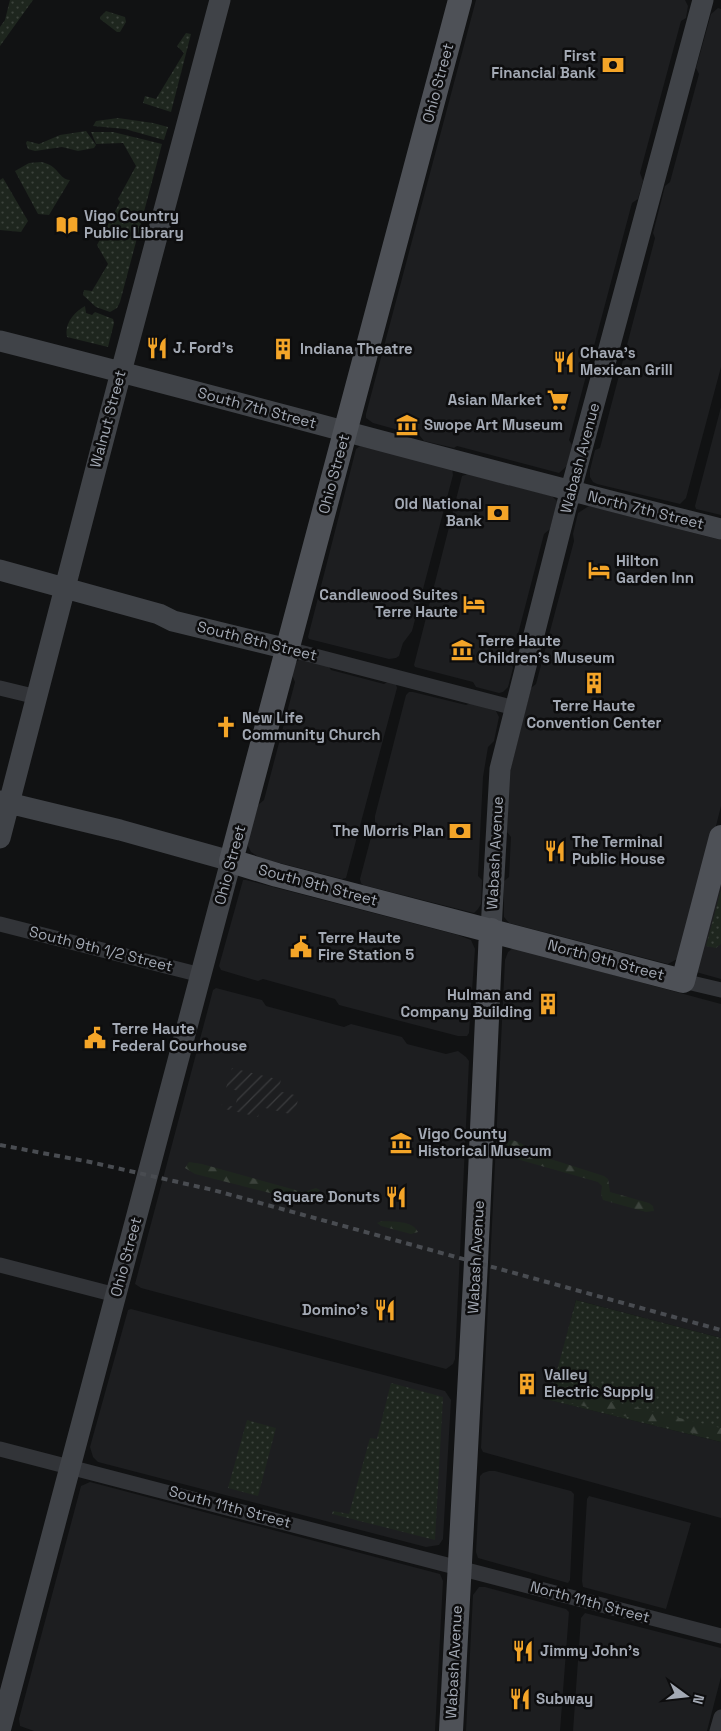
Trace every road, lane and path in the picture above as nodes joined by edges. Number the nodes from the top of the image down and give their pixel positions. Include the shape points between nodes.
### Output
1 (220, 0) edge
2 (460, 0) edge
3 (702, 0) edge
4 (0, 341) edge
5 (121, 372) junction
6 (345, 432) junction
7 (571, 492) junction
8 (721, 529) edge
9 (0, 570) edge
10 (64, 587) junction
11 (288, 649) junction
12 (0, 688) edge
13 (37, 697) junction
14 (515, 708) junction
15 (5, 802) edge
16 (721, 837) edge
17 (0, 838) edge
18 (231, 861) junction
19 (0, 924) edge
20 (491, 930) junction
21 (201, 975) junction
22 (683, 981) junction
23 (721, 990) edge
24 (0, 1265) edge
25 (116, 1295) junction
26 (0, 1449) edge
27 (70, 1466) junction
28 (460, 1567) junction
29 (721, 1636) edge
30 (721, 1717) edge
31 (0, 1731) edge
32 (451, 1731) edge
33 (717, 1731) edge

1 - 5 street, Walnut Street
2 - 6 main road, Ohio Street
3 - 7 street, Wabash Avenue
4 - 5 street, South 7th Street
5 - 6 street, South 7th Street
5 - 10 street, Walnut Street
6 - 7 street, South 7th Street
6 - 11 main road, Ohio Street
7 - 8 street, North 7th Street
7 - 14 street, Wabash Avenue
9 - 10 street, South 8th Street
10 - 11 street, South 8th Street via 159,614 173,621
10 - 13 street, Walnut Street
11 - 14 street, South 8th Street
11 - 18 main road, Ohio Street
12 - 13 street
13 - 15 street, Walnut Street
14 - 20 street, Wabash Avenue via 498,782
15 - 17 street, Walnut Street
15 - 18 street, South 9th Street
16 - 22 main road
18 - 20 main road, South 9th Street
18 - 21 street, Ohio Street
19 - 21 street, South 9th 1/2 Street
20 - 22 main road, North 9th Street
20 - 28 main road, Wabash Avenue
21 - 25 street, Ohio Street
22 - 23 street, North 9th Street
24 - 25 street
25 - 27 street, Ohio Street
26 - 27 street, South 11th Street
27 - 28 street, South 11th Street
27 - 31 street, Ohio Street
28 - 29 street, North 11th Street
28 - 32 main road, Wabash Avenue
30 - 33 street

